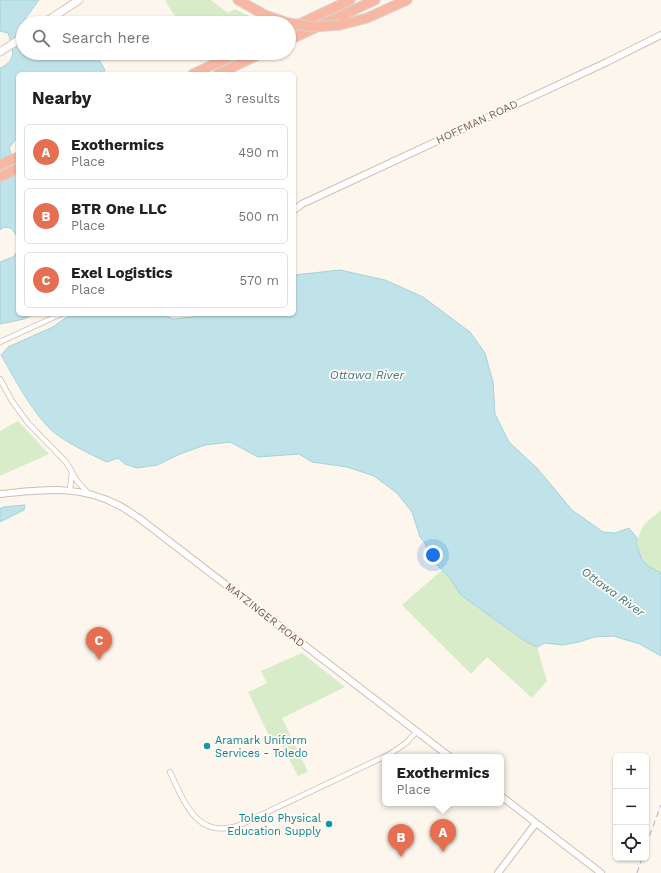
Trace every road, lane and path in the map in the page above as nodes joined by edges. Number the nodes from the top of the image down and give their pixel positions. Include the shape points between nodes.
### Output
1 (79, 0) edge
2 (238, 0) edge
3 (350, 0) edge
4 (375, 0) edge
5 (408, 0) edge
6 (55, 16) edge
7 (268, 16) edge
8 (296, 24) edge
9 (296, 26) edge
10 (661, 35) edge
11 (296, 37) edge
12 (16, 41) edge
13 (0, 52) edge
14 (223, 60) edge
15 (247, 60) edge
16 (197, 72) edge
17 (222, 72) edge
18 (16, 157) edge
19 (0, 165) edge
20 (16, 169) edge
21 (0, 177) edge
22 (296, 208) edge
23 (57, 316) edge
24 (0, 342) edge
25 (0, 379) edge
26 (72, 472) junction
27 (70, 490) junction
28 (0, 494) edge
29 (89, 494) junction
30 (417, 731) junction
31 (390, 754) edge
32 (446, 754) edge
33 (382, 758) edge
34 (170, 772) dead end
35 (504, 798) edge
36 (536, 823) junction
37 (498, 873) edge
38 (601, 873) edge

1 - 6 main road
2 - 7 highway
3 - 9 highway
4 - 11 highway
5 - 8 highway, bridge via 367,18 340,25 314,27
10 - 22 street, HOFFMAN ROAD
12 - 13 main road
14 - 16 highway
15 - 17 highway
18 - 19 highway
20 - 21 highway
23 - 24 street
25 - 26 street via 28,423 66,462
26 - 27 street
26 - 29 street
27 - 28 street, MATZINGER ROAD
27 - 29 street, MATZINGER ROAD
29 - 30 street, MATZINGER ROAD via 119,505 139,518
30 - 31 street via 406,743
30 - 32 street, MATZINGER ROAD
33 - 34 street via 231,828 210,826 193,816
35 - 36 street
36 - 37 street
36 - 38 street

